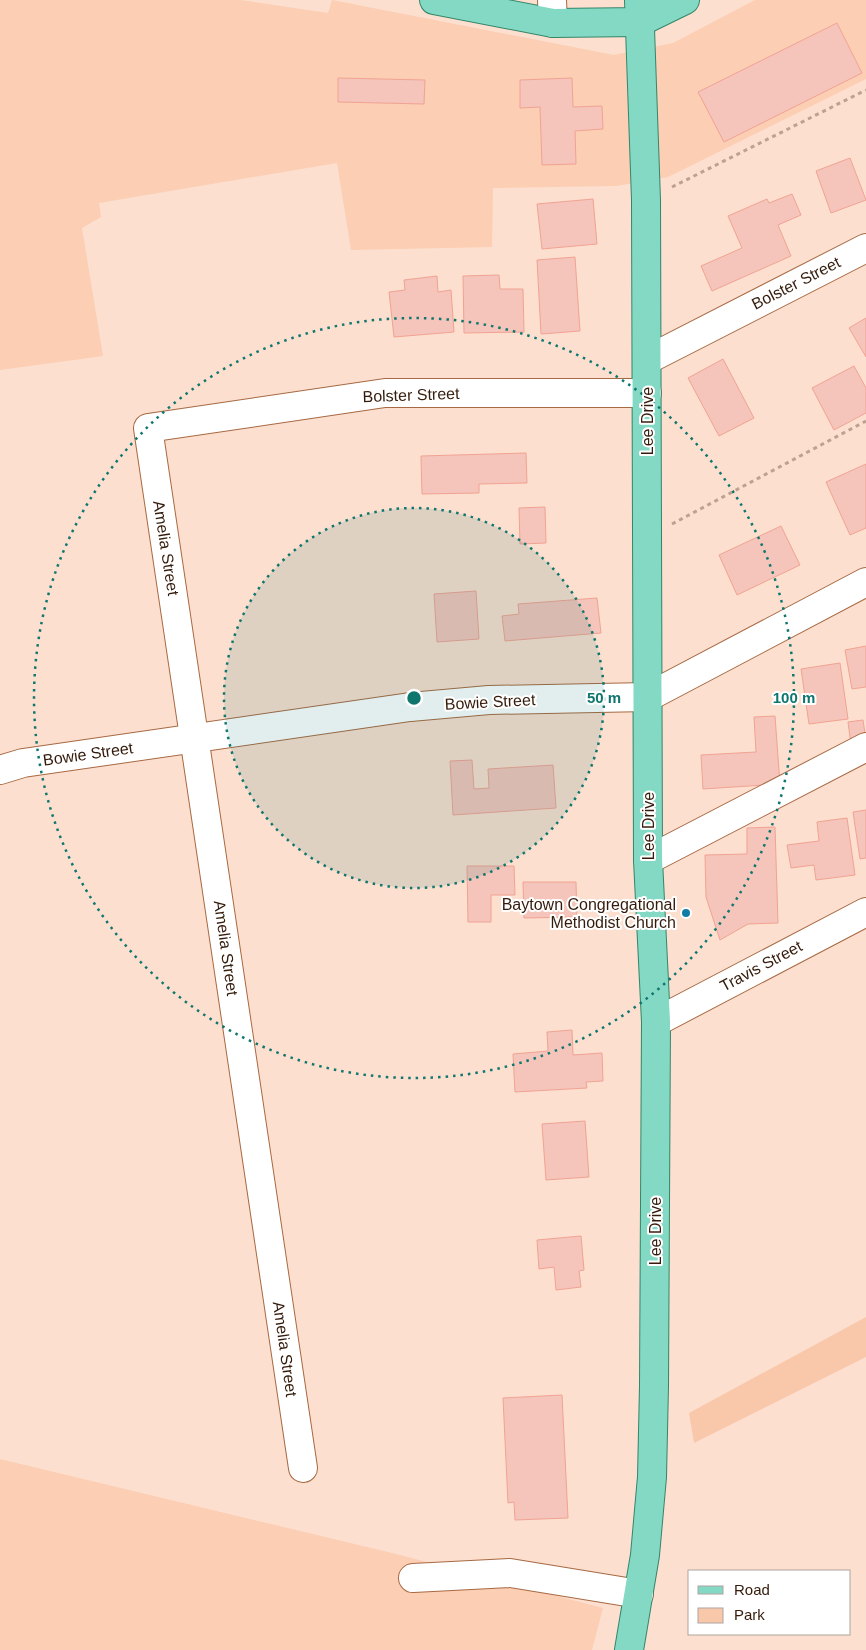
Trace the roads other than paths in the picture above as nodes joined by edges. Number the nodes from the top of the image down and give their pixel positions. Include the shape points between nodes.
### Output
1 (434, 0) edge
2 (686, 0) edge
3 (640, 11) edge
4 (553, 12) edge
5 (866, 248) edge
6 (647, 360) junction
7 (647, 393) junction
8 (148, 428) joint
9 (866, 582) edge
10 (648, 697) junction
11 (195, 738) junction
12 (866, 747) edge
13 (0, 770) edge
14 (648, 860) junction
15 (866, 912) edge
16 (656, 1022) junction
17 (303, 1468) dead end
18 (413, 1578) dead end
19 (639, 1594) junction
20 (629, 1650) edge

1 - 4 main road
2 - 3 main road
3 - 4 main road
3 - 6 main road, Lee Drive
5 - 6 street, Bolster Street
6 - 7 main road, Lee Drive
7 - 8 street, Bolster Street via 385,393
7 - 10 main road, Lee Drive
8 - 11 street, Amelia Street
9 - 10 street, Bowie Street
10 - 11 street, Bowie Street via 489,700 410,707
10 - 14 main road, Lee Drive
11 - 13 street, Bowie Street via 23,763
11 - 17 street, Amelia Street
12 - 14 street
14 - 16 main road, Lee Drive
15 - 16 street, Travis Street
16 - 19 main road, Lee Drive via 652,1477
18 - 19 street via 510,1573
19 - 20 main road, Lee Drive

